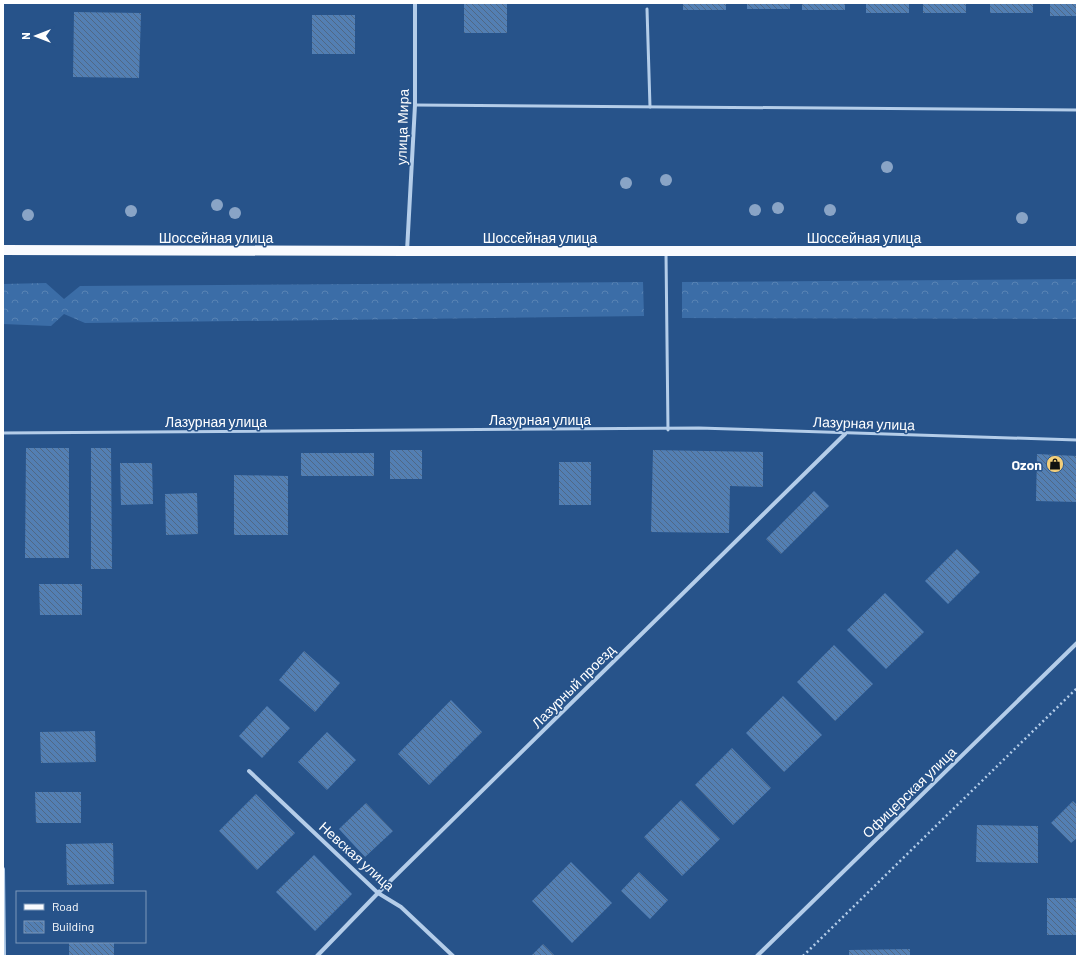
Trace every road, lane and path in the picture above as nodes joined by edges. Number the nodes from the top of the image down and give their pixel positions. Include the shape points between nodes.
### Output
1 (415, 3) edge
2 (647, 9) dead end
3 (415, 106) junction
4 (650, 107) junction
5 (1077, 110) edge
6 (3, 250) edge
7 (407, 251) junction
8 (666, 251) junction
9 (1077, 251) edge
10 (668, 430) junction
11 (3, 433) edge
12 (845, 434) junction
13 (1077, 440) edge
14 (1077, 643) edge
15 (1077, 688) edge
16 (249, 770) dead end
17 (3, 870) edge
18 (378, 893) junction
19 (4, 956) edge
20 (317, 956) edge
21 (453, 956) edge
22 (757, 956) edge
23 (803, 956) edge

1 - 3 street, улица Мира
2 - 4 lane
3 - 4 lane
3 - 7 street, улица Мира
4 - 5 lane
6 - 7 main road, Шоссейная улица
7 - 8 main road, Шоссейная улица
8 - 9 main road, Шоссейная улица
8 - 10 lane
10 - 11 lane, Лазурная улица
10 - 12 lane, Лазурная улица via 699,428
12 - 13 lane, Лазурная улица
12 - 18 street, Лазурный проезд
14 - 22 street, Офицерская улица
15 - 23 path
16 - 18 street, Невская улица
17 - 19 street
18 - 20 street, Лазурный проезд
18 - 21 street, Невская улица via 401,907

